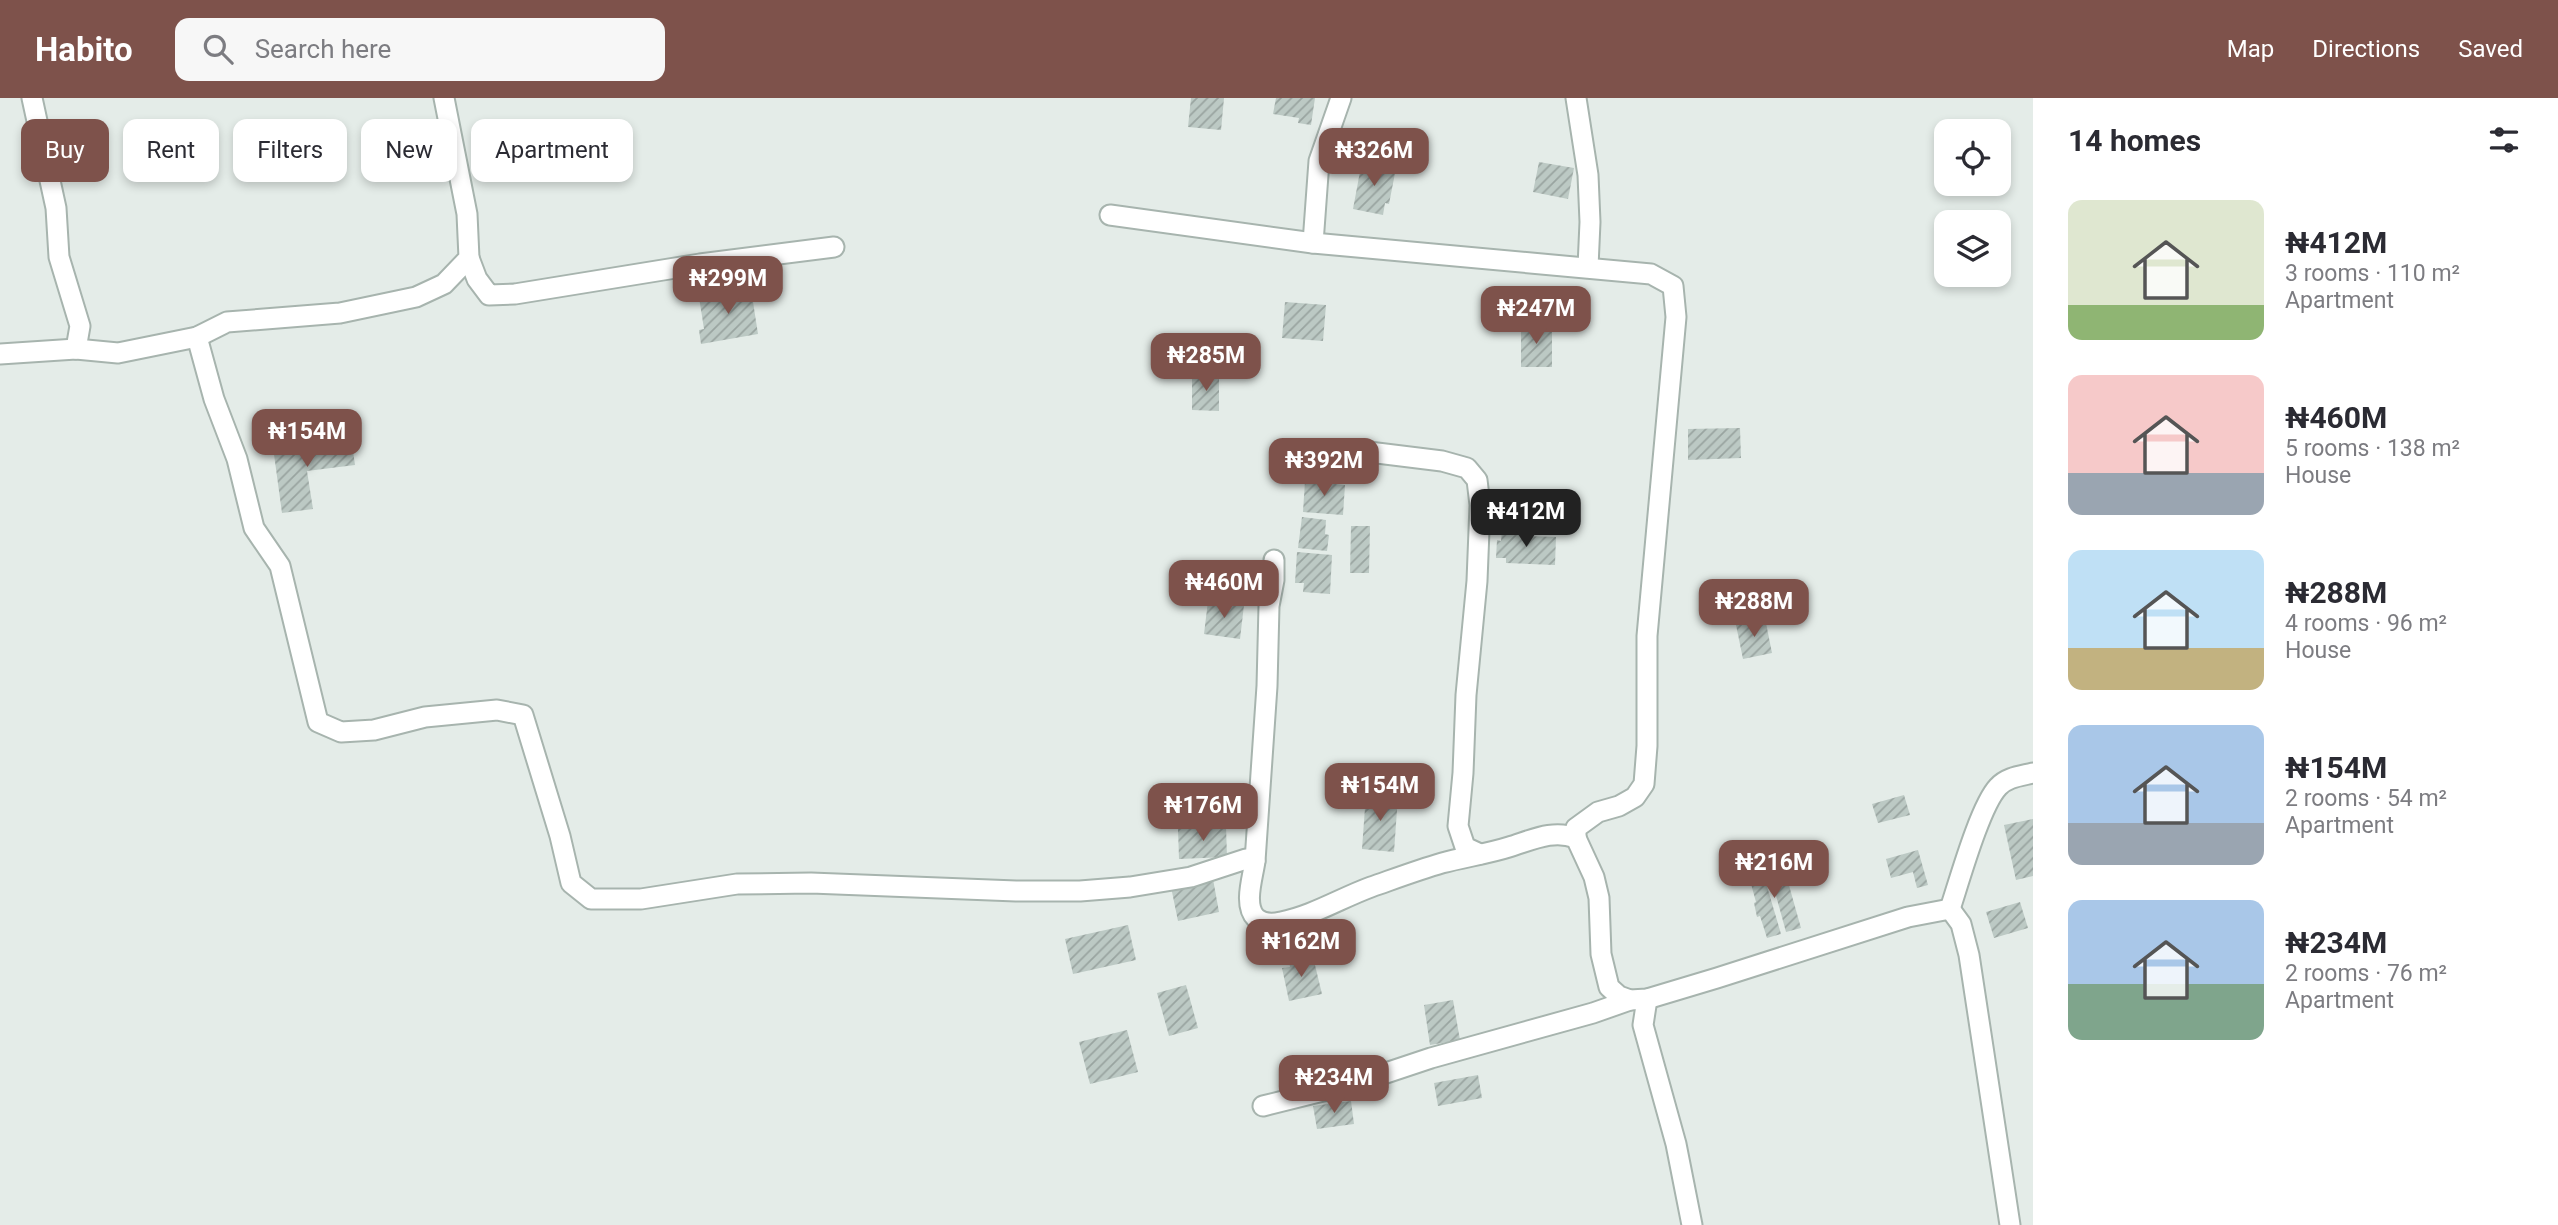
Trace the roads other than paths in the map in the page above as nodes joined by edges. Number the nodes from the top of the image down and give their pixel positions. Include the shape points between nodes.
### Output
1 (32, 98) edge
2 (444, 98) edge
3 (1341, 98) edge
4 (1576, 98) edge
5 (1110, 215) dead end
6 (1313, 243) junction
7 (834, 247) dead end
8 (469, 258) junction
9 (1588, 267) junction
10 (197, 337) junction
11 (76, 349) junction
12 (0, 354) edge
13 (1368, 452) dead end
14 (1275, 560) dead end
15 (2033, 773) edge
16 (1576, 838) junction
17 (1480, 854) junction
18 (1255, 861) junction
19 (1950, 909) junction
20 (1639, 999) junction
21 (1263, 1106) dead end
22 (1692, 1225) edge
23 (2010, 1225) edge

1 - 11 street via 57,208 59,257 80,326
2 - 8 street via 467,214
3 - 6 street via 1318,161
4 - 9 street via 1588,175
5 - 6 street
6 - 9 street
7 - 8 street via 489,295
8 - 10 street via 444,284 416,297 341,313 227,323
9 - 16 street via 1651,274 1673,286 1676,317 1647,636 1644,784 1635,797 1598,812 1576,828
10 - 11 street via 118,354
10 - 18 street via 254,527 280,566 318,722 341,732 497,710 523,715 571,883 591,899 641,899 737,884 1080,891 1191,877 1246,859
11 - 12 street
13 - 17 street via 1443,461 1467,468 1477,480 1477,582 1458,826 1465,847
14 - 18 street
15 - 19 street via 1998,787
16 - 17 street via 1564,833 1544,835
16 - 20 street via 1599,898 1601,954 1609,987 1619,996
17 - 18 street via 1268,924 1251,911
19 - 20 street via 1908,916
19 - 23 street via 1961,925 1969,955
20 - 21 street via 1359,1083
20 - 22 street

